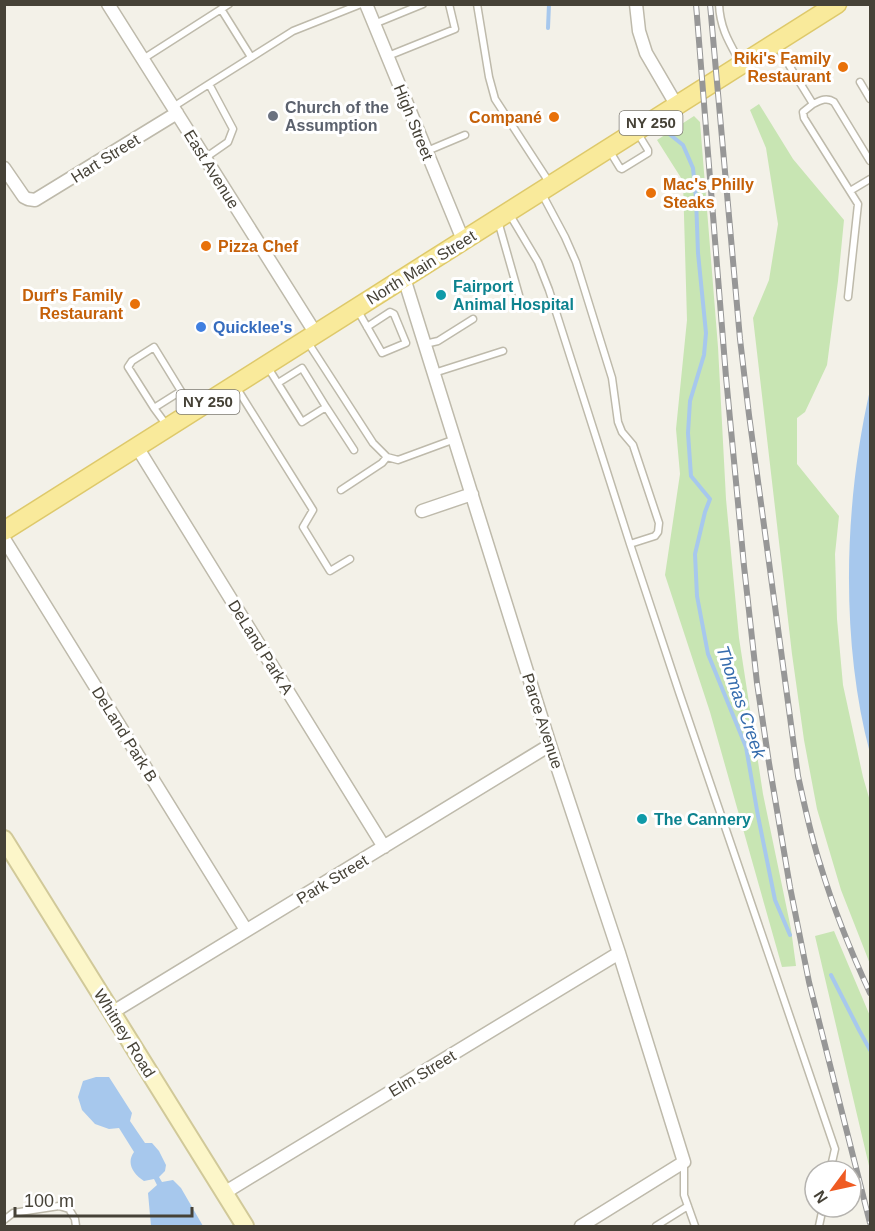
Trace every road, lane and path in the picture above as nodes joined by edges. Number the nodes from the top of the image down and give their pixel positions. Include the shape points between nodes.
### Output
1 (108, 4) edge
2 (229, 4) edge
3 (363, 4) edge
4 (423, 4) edge
5 (449, 4) edge
6 (477, 4) edge
7 (636, 4) edge
8 (719, 4) edge
9 (837, 4) edge
10 (221, 9) junction
11 (374, 24) junction
12 (775, 44) junction
13 (387, 56) junction
14 (251, 57) junction
15 (143, 59) junction
16 (742, 65) junction
17 (860, 82) dead end
18 (209, 84) junction
19 (870, 99) edge
20 (813, 104) junction
21 (677, 106) junction
22 (175, 110) junction
23 (465, 135) dead end
24 (426, 151) junction
25 (870, 156) edge
26 (205, 158) junction
27 (4, 168) edge
28 (870, 179) edge
29 (546, 188) junction
30 (850, 191) junction
31 (503, 216) junction
32 (463, 240) junction
33 (404, 278) junction
34 (519, 295) dead end
35 (848, 297) dead end
36 (356, 308) junction
37 (473, 319) dead end
38 (406, 326) junction
39 (367, 327) junction
40 (382, 336) dead end
41 (311, 337) junction
42 (374, 339) junction
43 (425, 344) junction
44 (503, 351) dead end
45 (266, 365) junction
46 (434, 373) junction
47 (278, 383) junction
48 (235, 385) junction
49 (181, 391) junction
50 (326, 407) junction
51 (154, 408) junction
52 (193, 411) junction
53 (168, 427) junction
54 (455, 439) junction
55 (137, 447) junction
56 (354, 450) dead end
57 (387, 457) junction
58 (341, 490) dead end
59 (472, 495) junction
60 (422, 511) dead end
61 (4, 531) edge
62 (4, 538) edge
63 (630, 544) junction
64 (350, 559) dead end
65 (550, 745) junction
66 (4, 839) edge
67 (384, 847) junction
68 (246, 930) junction
69 (619, 953) junction
70 (113, 1012) junction
71 (833, 1159) edge
72 (684, 1162) junction
73 (224, 1193) junction
74 (688, 1206) junction
75 (4, 1220) edge
76 (76, 1227) edge
77 (245, 1227) edge
78 (581, 1227) edge
79 (656, 1227) edge
80 (695, 1227) edge

1 - 15 street, East Avenue
2 - 10 lane
3 - 11 street, High Street
3 - 14 lane via 293,31
4 - 11 lane
5 - 13 lane via 455,28
6 - 29 lane via 495,99
7 - 21 street via 646,53
8 - 16 lane via 724,33
9 - 12 main road, North Main Street / NY 250
10 - 14 lane
10 - 15 lane
11 - 13 street, High Street
12 - 16 main road, North Main Street / NY 250
12 - 20 lane
13 - 24 street, High Street
14 - 18 lane
15 - 22 street, East Avenue
16 - 21 main road, North Main Street / NY 250
17 - 19 lane
18 - 22 lane
18 - 26 lane via 233,129 228,142
20 - 25 lane via 824,99 834,102
20 - 30 lane via 803,112 804,118
21 - 29 main road, North Main Street / NY 250
22 - 26 street, East Avenue
22 - 27 street, Hart Street via 39,198 24,197
23 - 24 lane
24 - 32 street, High Street
26 - 41 street, East Avenue
28 - 30 lane
29 - 31 main road, North Main Street / NY 250
29 - 63 lane via 576,262 612,378 621,432 633,445 658,523 655,536
30 - 35 lane via 858,204
31 - 32 main road, North Main Street / NY 250
31 - 34 lane
31 - 63 lane via 538,262 549,290
32 - 33 main road, North Main Street / NY 250
33 - 36 main road, North Main Street / NY 250
33 - 38 street, Parce Avenue
36 - 39 lane
36 - 41 main road, North Main Street / NY 250
37 - 43 lane via 438,341
38 - 39 lane via 390,312
38 - 42 lane via 406,343 382,353
38 - 43 street, Parce Avenue
39 - 42 lane
40 - 42 lane
41 - 45 main road, North Main Street / NY 250
41 - 57 lane via 373,443
43 - 46 street, Parce Avenue
44 - 46 lane
45 - 47 lane
45 - 48 main road, North Main Street / NY 250
46 - 54 street, Parce Avenue
47 - 50 lane via 302,422
47 - 50 lane via 302,368
48 - 52 main road, North Main Street / NY 250
48 - 64 lane via 313,510 303,527 330,571
49 - 51 lane
49 - 51 lane via 154,347 128,367
49 - 52 lane
50 - 56 lane
51 - 53 lane
52 - 53 main road, North Main Street / NY 250
53 - 55 main road, North Main Street / NY 250
54 - 57 lane via 398,460
54 - 59 street, Parce Avenue
55 - 61 main road, North Main Street / NY 250
55 - 67 street, DeLand Park A
57 - 58 lane
59 - 60 street
59 - 65 street, Parce Avenue
62 - 68 street, DeLand Park B
63 - 71 lane via 835,1149
65 - 67 street, Park Street
65 - 69 street, Parce Avenue
66 - 70 main road, Whitney Road
67 - 68 street, Park Street
68 - 70 street, Park Street
69 - 72 street, Parce Avenue
69 - 73 street, Elm Street
70 - 73 main road, Whitney Road
72 - 74 lane
72 - 78 street
73 - 77 main road, Whitney Road
74 - 79 lane
74 - 80 lane
75 - 76 lane via 13,1213 58,1206 69,1209

